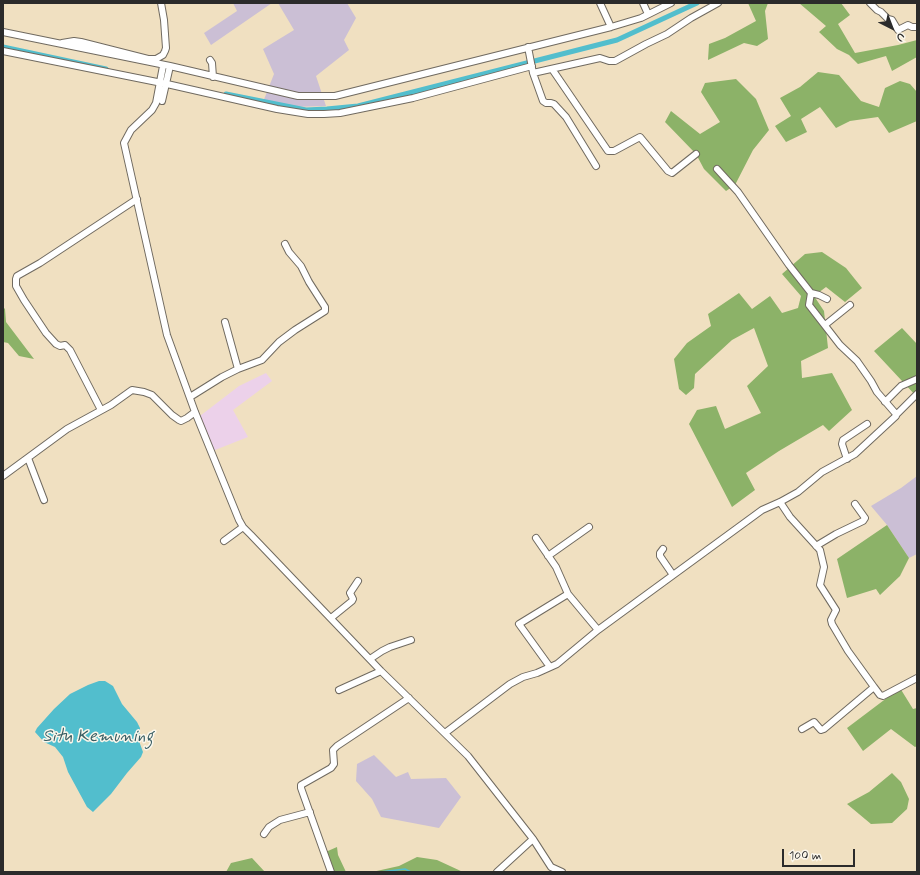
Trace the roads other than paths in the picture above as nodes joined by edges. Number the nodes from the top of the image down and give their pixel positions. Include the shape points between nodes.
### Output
1 (161, 3) edge
2 (600, 3) edge
3 (643, 3) edge
4 (671, 3) edge
5 (718, 3) edge
6 (870, 3) edge
7 (648, 14) junction
8 (611, 27) junction
9 (917, 27) edge
10 (3, 32) edge
11 (92, 47) junction
12 (529, 49) junction
13 (3, 51) edge
14 (210, 60) dead end
15 (163, 68) junction
16 (170, 68) junction
17 (532, 68) junction
18 (552, 69) junction
19 (213, 77) junction
20 (164, 83) junction
21 (162, 101) dead end
22 (696, 154) dead end
23 (596, 166) dead end
24 (717, 169) dead end
25 (137, 199) junction
26 (285, 244) dead end
27 (811, 293) junction
28 (827, 299) dead end
29 (850, 305) dead end
30 (225, 322) dead end
31 (825, 325) junction
32 (238, 369) junction
33 (917, 379) edge
34 (917, 394) edge
35 (190, 397) junction
36 (885, 402) junction
37 (101, 410) junction
38 (195, 412) junction
39 (896, 415) junction
40 (867, 424) dead end
41 (28, 458) junction
42 (847, 458) junction
43 (3, 476) edge
44 (44, 500) dead end
45 (780, 502) junction
46 (855, 504) dead end
47 (243, 527) junction
48 (589, 527) dead end
49 (536, 538) dead end
50 (224, 541) dead end
51 (816, 546) junction
52 (664, 550) dead end
53 (548, 556) junction
54 (673, 576) junction
55 (358, 581) dead end
56 (568, 594) junction
57 (331, 618) junction
58 (598, 630) junction
59 (411, 640) dead end
60 (370, 659) junction
61 (550, 667) junction
62 (380, 671) junction
63 (917, 678) edge
64 (874, 687) junction
65 (339, 690) dead end
66 (409, 698) junction
67 (802, 729) dead end
68 (445, 733) junction
69 (310, 812) junction
70 (264, 834) dead end
71 (533, 839) junction
72 (551, 867) junction
73 (331, 872) edge
74 (497, 872) edge
75 (545, 872) edge
76 (562, 872) edge

1 - 11 street via 166,51 160,57 148,59
2 - 8 street
3 - 7 street
4 - 7 street
5 - 18 street via 615,61 600,58
6 - 9 street via 892,20 898,30 908,25
7 - 8 street
8 - 12 street
10 - 11 street via 61,44
11 - 15 street
12 - 17 street
12 - 19 street via 335,96 298,96
13 - 20 street
14 - 19 street
15 - 16 street
15 - 20 street
16 - 19 street
16 - 20 street
17 - 18 street
17 - 20 street via 412,98 324,114 277,109
17 - 23 street via 543,101 554,104 566,117
18 - 22 street via 608,151 614,151 640,137 672,173
20 - 21 street
20 - 25 street via 152,110 131,130 124,143
24 - 27 street via 738,192
25 - 35 street via 167,335
25 - 37 street via 16,279 16,286 46,332 56,344 66,345 70,350
26 - 32 street via 326,309 279,342 262,360
27 - 28 street
27 - 31 street via 809,304
29 - 31 street
30 - 32 street
31 - 36 street via 840,345 857,361
32 - 35 street
33 - 36 street via 901,386
34 - 39 street
35 - 38 street
36 - 39 street
37 - 38 street via 132,390 152,395 181,421
37 - 41 street via 67,429
38 - 47 street
39 - 42 street via 855,454
40 - 42 street via 843,440
41 - 43 street
41 - 44 street
42 - 45 street via 822,472 798,492
45 - 51 street
45 - 54 street via 762,510
46 - 51 street via 865,518 863,521
47 - 50 street
47 - 57 street
48 - 53 street
49 - 53 street
51 - 64 street via 820,550 824,567 820,585 836,610 831,620 832,624
52 - 54 street via 660,556
53 - 56 street
54 - 58 street
55 - 57 street via 350,593 352,601
56 - 58 street
56 - 61 street via 519,624
57 - 60 street
58 - 61 street
59 - 60 street via 390,647
60 - 62 street
61 - 68 street via 510,684
62 - 65 street
62 - 66 street
63 - 64 street via 883,696
64 - 67 street via 822,730 814,722
66 - 68 street
66 - 69 street via 337,746 333,752 334,764 301,785
68 - 71 street via 473,762
69 - 70 street via 280,820
69 - 73 street
71 - 72 street
71 - 74 street
72 - 75 street
72 - 76 street

